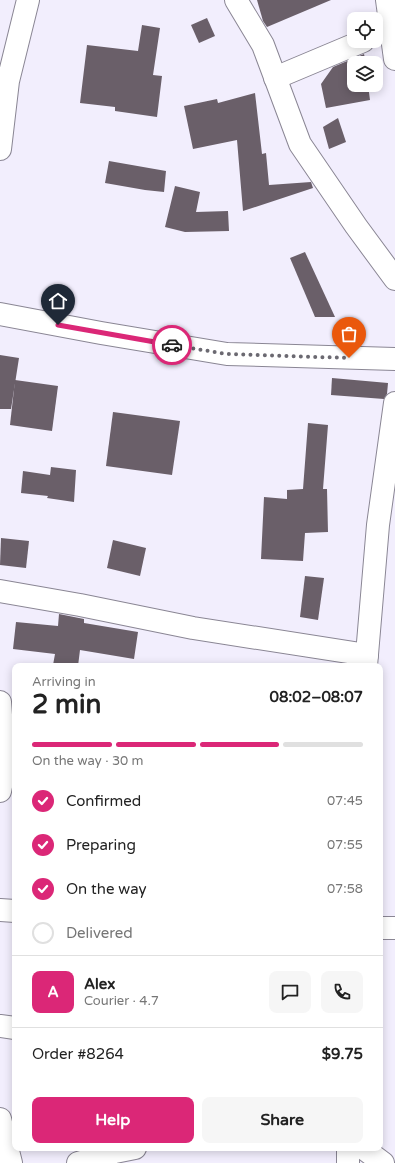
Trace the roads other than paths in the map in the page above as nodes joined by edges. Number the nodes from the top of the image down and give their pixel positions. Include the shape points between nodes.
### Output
1 (28, 0) edge
2 (236, 0) edge
3 (387, 0) edge
4 (384, 33) edge
5 (347, 48) edge
6 (395, 59) edge
7 (275, 78) junction
8 (0, 149) edge
9 (395, 279) edge
10 (0, 314) edge
11 (395, 359) edge
12 (395, 403) edge
13 (0, 591) edge
14 (367, 660) edge
15 (0, 702) edge
16 (7, 767) edge
17 (0, 790) edge
18 (0, 910) edge
19 (12, 911) edge
20 (383, 928) edge
21 (395, 928) edge
22 (0, 1026) edge
23 (12, 1028) edge
24 (0, 1119) edge
25 (120, 1151) edge
26 (348, 1151) edge
27 (367, 1151) edge
28 (10, 1163) edge
29 (78, 1163) edge
30 (348, 1163) edge
31 (384, 1163) edge

1 - 8 street via 8,81
2 - 7 street via 263,45
3 - 4 street
4 - 6 street
5 - 7 street
7 - 9 street via 300,144
10 - 11 street via 227,354
12 - 14 street via 378,525
13 - 14 street
15 - 16 street
16 - 17 street
18 - 19 street
20 - 21 street
22 - 23 street
24 - 28 street
25 - 29 street
26 - 30 street
27 - 31 street

